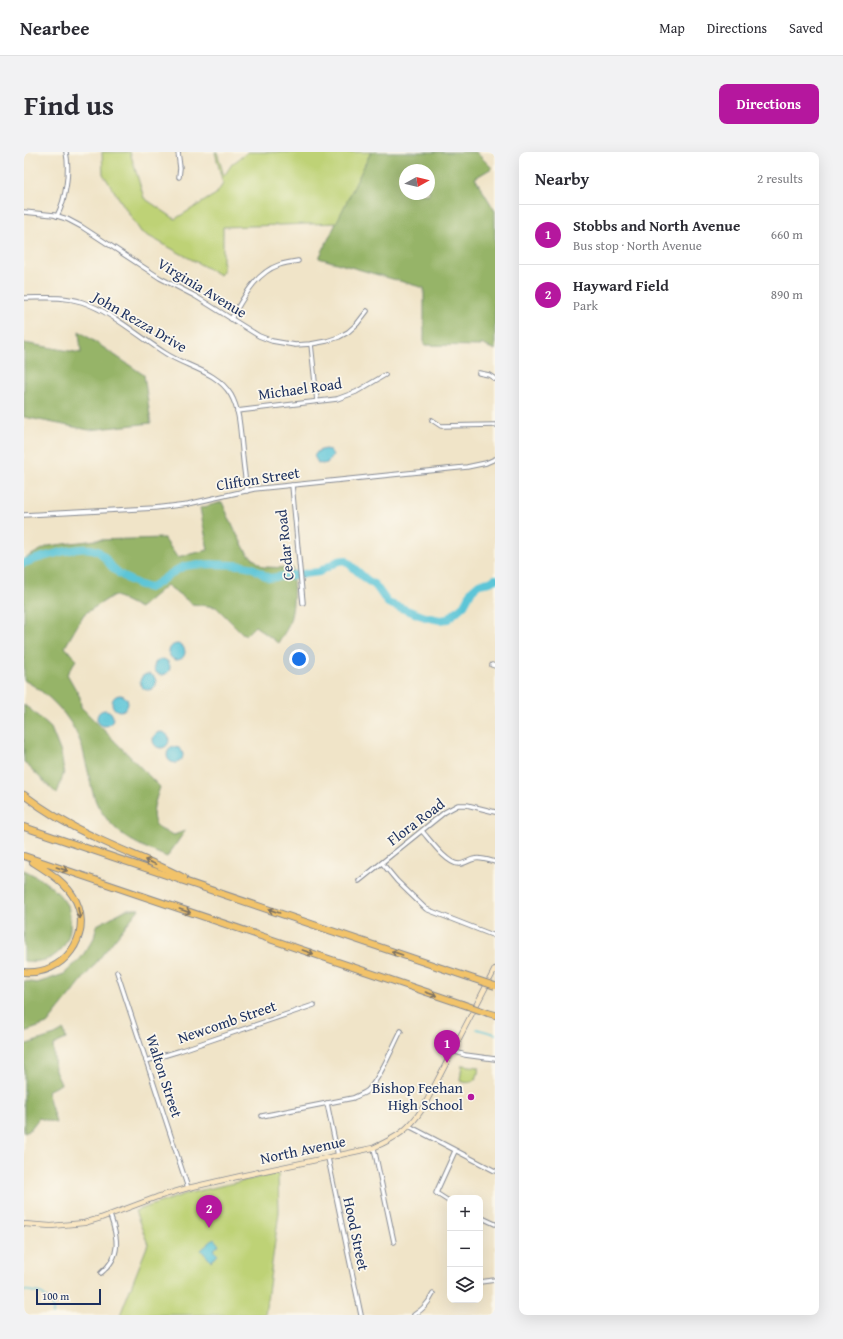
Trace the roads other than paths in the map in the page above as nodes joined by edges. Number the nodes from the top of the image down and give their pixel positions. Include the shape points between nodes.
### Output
1 (66, 152) edge
2 (178, 152) edge
3 (179, 178) dead end
4 (24, 212) edge
5 (57, 216) junction
6 (298, 262) dead end
7 (24, 298) edge
8 (367, 311) dead end
9 (231, 319) junction
10 (311, 344) junction
11 (479, 373) dead end
12 (385, 375) dead end
13 (495, 379) edge
14 (317, 401) junction
15 (237, 411) junction
16 (432, 420) dead end
17 (495, 425) edge
18 (495, 459) edge
19 (292, 485) junction
20 (246, 491) junction
21 (24, 515) edge
22 (302, 603) dead end
23 (24, 795) edge
24 (495, 812) edge
25 (24, 827) edge
26 (422, 832) junction
27 (24, 856) edge
28 (495, 862) edge
29 (382, 863) junction
30 (359, 881) dead end
31 (198, 886) junction
32 (495, 936) edge
33 (495, 969) edge
34 (24, 972) edge
35 (117, 972) dead end
36 (495, 986) edge
37 (314, 1005) dead end
38 (495, 1015) edge
39 (401, 1031) dead end
40 (453, 1050) junction
41 (495, 1059) edge
42 (146, 1060) junction
43 (327, 1103) junction
44 (262, 1116) dead end
45 (409, 1126) junction
46 (374, 1148) junction
47 (455, 1151) junction
48 (338, 1156) junction
49 (328, 1158) junction
50 (495, 1171) edge
51 (188, 1188) junction
52 (447, 1200) edge
53 (110, 1215) junction
54 (483, 1218) edge
55 (24, 1224) edge
56 (495, 1224) edge
57 (394, 1242) dead end
58 (101, 1273) dead end
59 (495, 1280) edge
60 (483, 1282) edge
61 (433, 1294) dead end
62 (361, 1315) edge
63 (414, 1315) edge

1 - 5 street via 68,159 65,196
2 - 3 street
4 - 5 street, Virginia Avenue
5 - 9 street, Virginia Avenue via 82,227 160,278
6 - 9 street via 277,265 259,277
7 - 15 street, John Rezza Drive via 57,298 92,306 166,354 208,374 230,394
8 - 10 street, Virginia Avenue via 348,332 327,341
9 - 10 street, Virginia Avenue via 272,341
10 - 14 street
11 - 13 street
12 - 14 street, Michael Road via 356,392 337,399
14 - 15 street, Michael Road
15 - 20 street, John Rezza Drive
16 - 17 street via 441,426
18 - 19 street, Clifton Street via 467,467
19 - 20 street, Clifton Street
19 - 22 street, Cedar Road
20 - 21 street, Clifton Street via 188,504 155,508
31 -> 23 highway via 169,870 79,830
24 - 26 street, Flora Road via 458,805 444,812
25 - 31 highway
26 - 28 street via 449,860 458,864 478,858
26 - 29 street, Flora Road
27 -> 34 highway via 70,891 78,905 81,922 76,944 66,958 45,970
27 -> 38 highway, bridge
29 - 30 street, Flora Road
29 - 32 street via 426,909
36 -> 31 highway, bridge
33 - 40 main road, North Avenue
35 - 42 street, Walton Street
37 - 42 street, Newcomb Street
39 - 43 street via 374,1083 366,1091 353,1098
40 - 41 street via 465,1055
40 - 45 main road, North Avenue via 423,1108
42 - 51 street, Walton Street
43 - 44 street
43 - 48 street
45 - 46 main road, North Avenue via 400,1135
45 - 47 street
46 - 48 main road, North Avenue
46 - 57 street
47 - 50 street
47 - 52 street via 436,1193
48 - 49 main road, North Avenue
49 - 51 main road, North Avenue
49 - 62 street, Hood Street
51 - 53 main road, North Avenue
53 - 55 main road, North Avenue via 67,1225
53 - 58 street via 116,1249 113,1260
54 - 56 street
59 - 60 street
61 - 63 street via 430,1302

